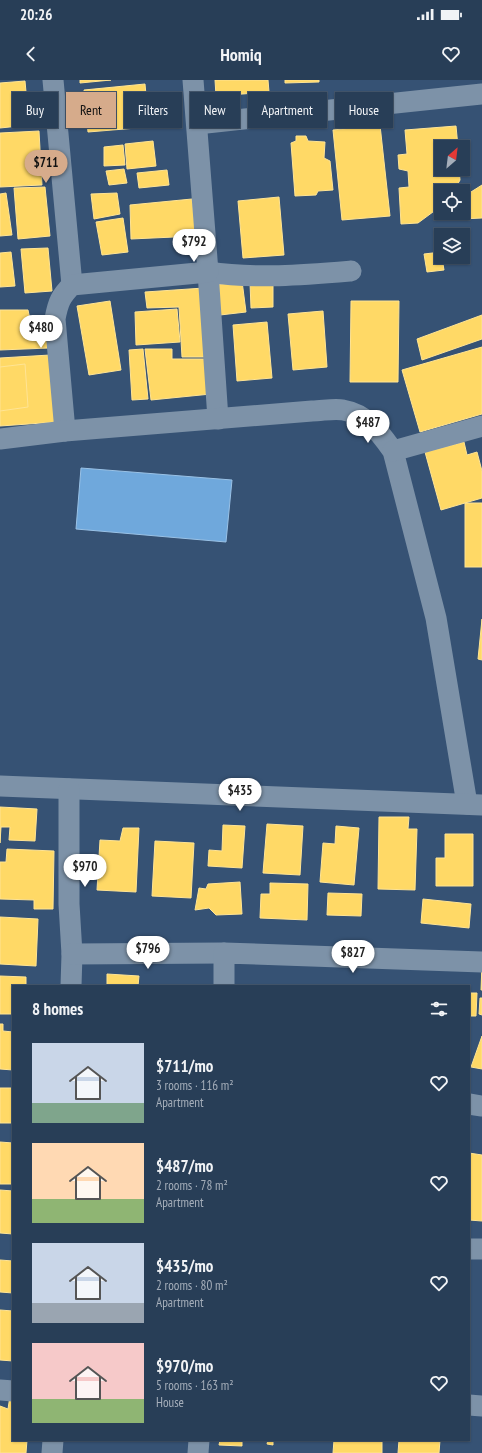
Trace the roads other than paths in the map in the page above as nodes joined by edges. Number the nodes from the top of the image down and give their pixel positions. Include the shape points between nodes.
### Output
1 (53, 80) edge
2 (194, 80) edge
3 (195, 92) edge
4 (482, 94) edge
5 (240, 119) edge
6 (197, 128) edge
7 (351, 271) dead end
8 (208, 272) junction
9 (72, 285) junction
10 (218, 419) junction
11 (482, 426) edge
12 (65, 431) junction
13 (0, 439) edge
14 (393, 451) junction
15 (0, 786) edge
16 (69, 789) junction
17 (474, 804) edge
18 (224, 953) junction
19 (72, 954) junction
20 (482, 962) edge
21 (71, 985) edge
22 (224, 985) edge
23 (470, 1104) edge
24 (482, 1106) edge
25 (470, 1249) edge
26 (482, 1249) edge
27 (0, 1390) edge
28 (12, 1391) edge
29 (470, 1405) edge
30 (482, 1406) edge
31 (53, 1441) edge
32 (199, 1441) edge
33 (52, 1453) edge
34 (198, 1453) edge

1 - 9 street
2 - 3 street
4 - 5 street
6 - 8 street
7 - 8 street via 261,276
8 - 9 street
8 - 10 street
9 - 12 street via 57,304 55,319
10 - 12 street
10 - 14 street via 343,410 364,417 379,431
11 - 14 street
12 - 13 street
14 - 17 street via 436,618
15 - 16 street
16 - 17 street
16 - 19 street via 69,904
18 - 19 street
18 - 20 street
18 - 22 street
19 - 21 street
23 - 24 street
25 - 26 street
27 - 28 street
29 - 30 street
31 - 33 street
32 - 34 street

